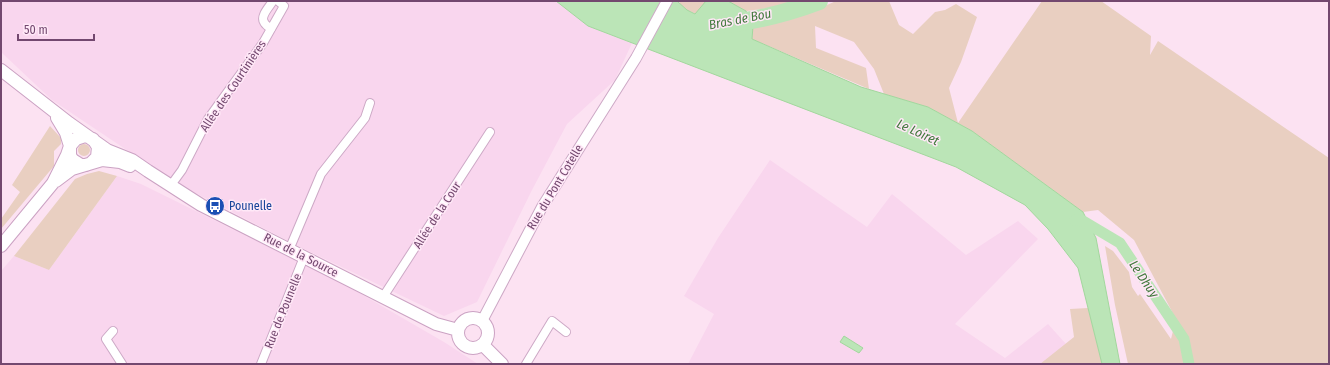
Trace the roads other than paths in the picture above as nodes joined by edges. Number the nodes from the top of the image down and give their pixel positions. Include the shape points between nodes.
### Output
1 (273, 1) edge
2 (278, 1) edge
3 (667, 1) edge
4 (271, 29) junction
5 (1, 70) edge
6 (42, 101) junction
7 (370, 103) dead end
8 (490, 132) dead end
9 (93, 139) junction
10 (70, 146) junction
11 (86, 165) junction
12 (148, 171) junction
13 (53, 183) junction
14 (171, 185) junction
15 (1, 246) edge
16 (289, 250) junction
17 (304, 257) junction
18 (383, 297) junction
19 (482, 321) junction
20 (458, 330) junction
21 (113, 331) dead end
22 (566, 332) dead end
23 (483, 345) junction
24 (122, 364) edge
25 (261, 364) edge
26 (502, 364) edge
27 (526, 364) edge

1 - 4 street, Allée des Courtinières via 263,19
2 - 4 street, Allée des Courtinières via 284,6
3 - 19 street, Rue du Pont Cotelle via 636,58 542,207
4 - 14 street, Allée des Courtinières via 208,119 182,170
5 - 6 main road, Rue de la Source
6 - 9 main road, Rue de la Source
6 - 10 main road, Rue de la Source via 65,129
7 - 16 street via 365,118 321,174
8 - 18 street, Allée de la Cour
9 - 10 main road via 80,136
9 - 11 main road via 98,147 97,157
9 - 12 main road, Rue de la Source via 109,151 132,160
10 - 11 main road via 70,156 73,160
10 - 13 main road
11 - 12 main road, Rue de la Source via 102,160 120,162
11 - 13 main road, Rue de la Source via 72,169
12 - 14 main road, Rue de la Source
13 - 15 main road
14 - 16 main road, Rue de la Source via 201,205
16 - 17 main road, Rue de la Source
17 - 18 main road, Rue de la Source
17 - 25 street, Rue de Pounelle
18 - 20 main road, Rue de la Source via 436,324
19 - 20 main road via 477,318 467,319
19 - 23 main road via 488,332
20 - 23 main road via 459,339 465,346 474,348
21 - 24 street via 106,339
22 - 27 street via 552,321
23 - 26 main road

